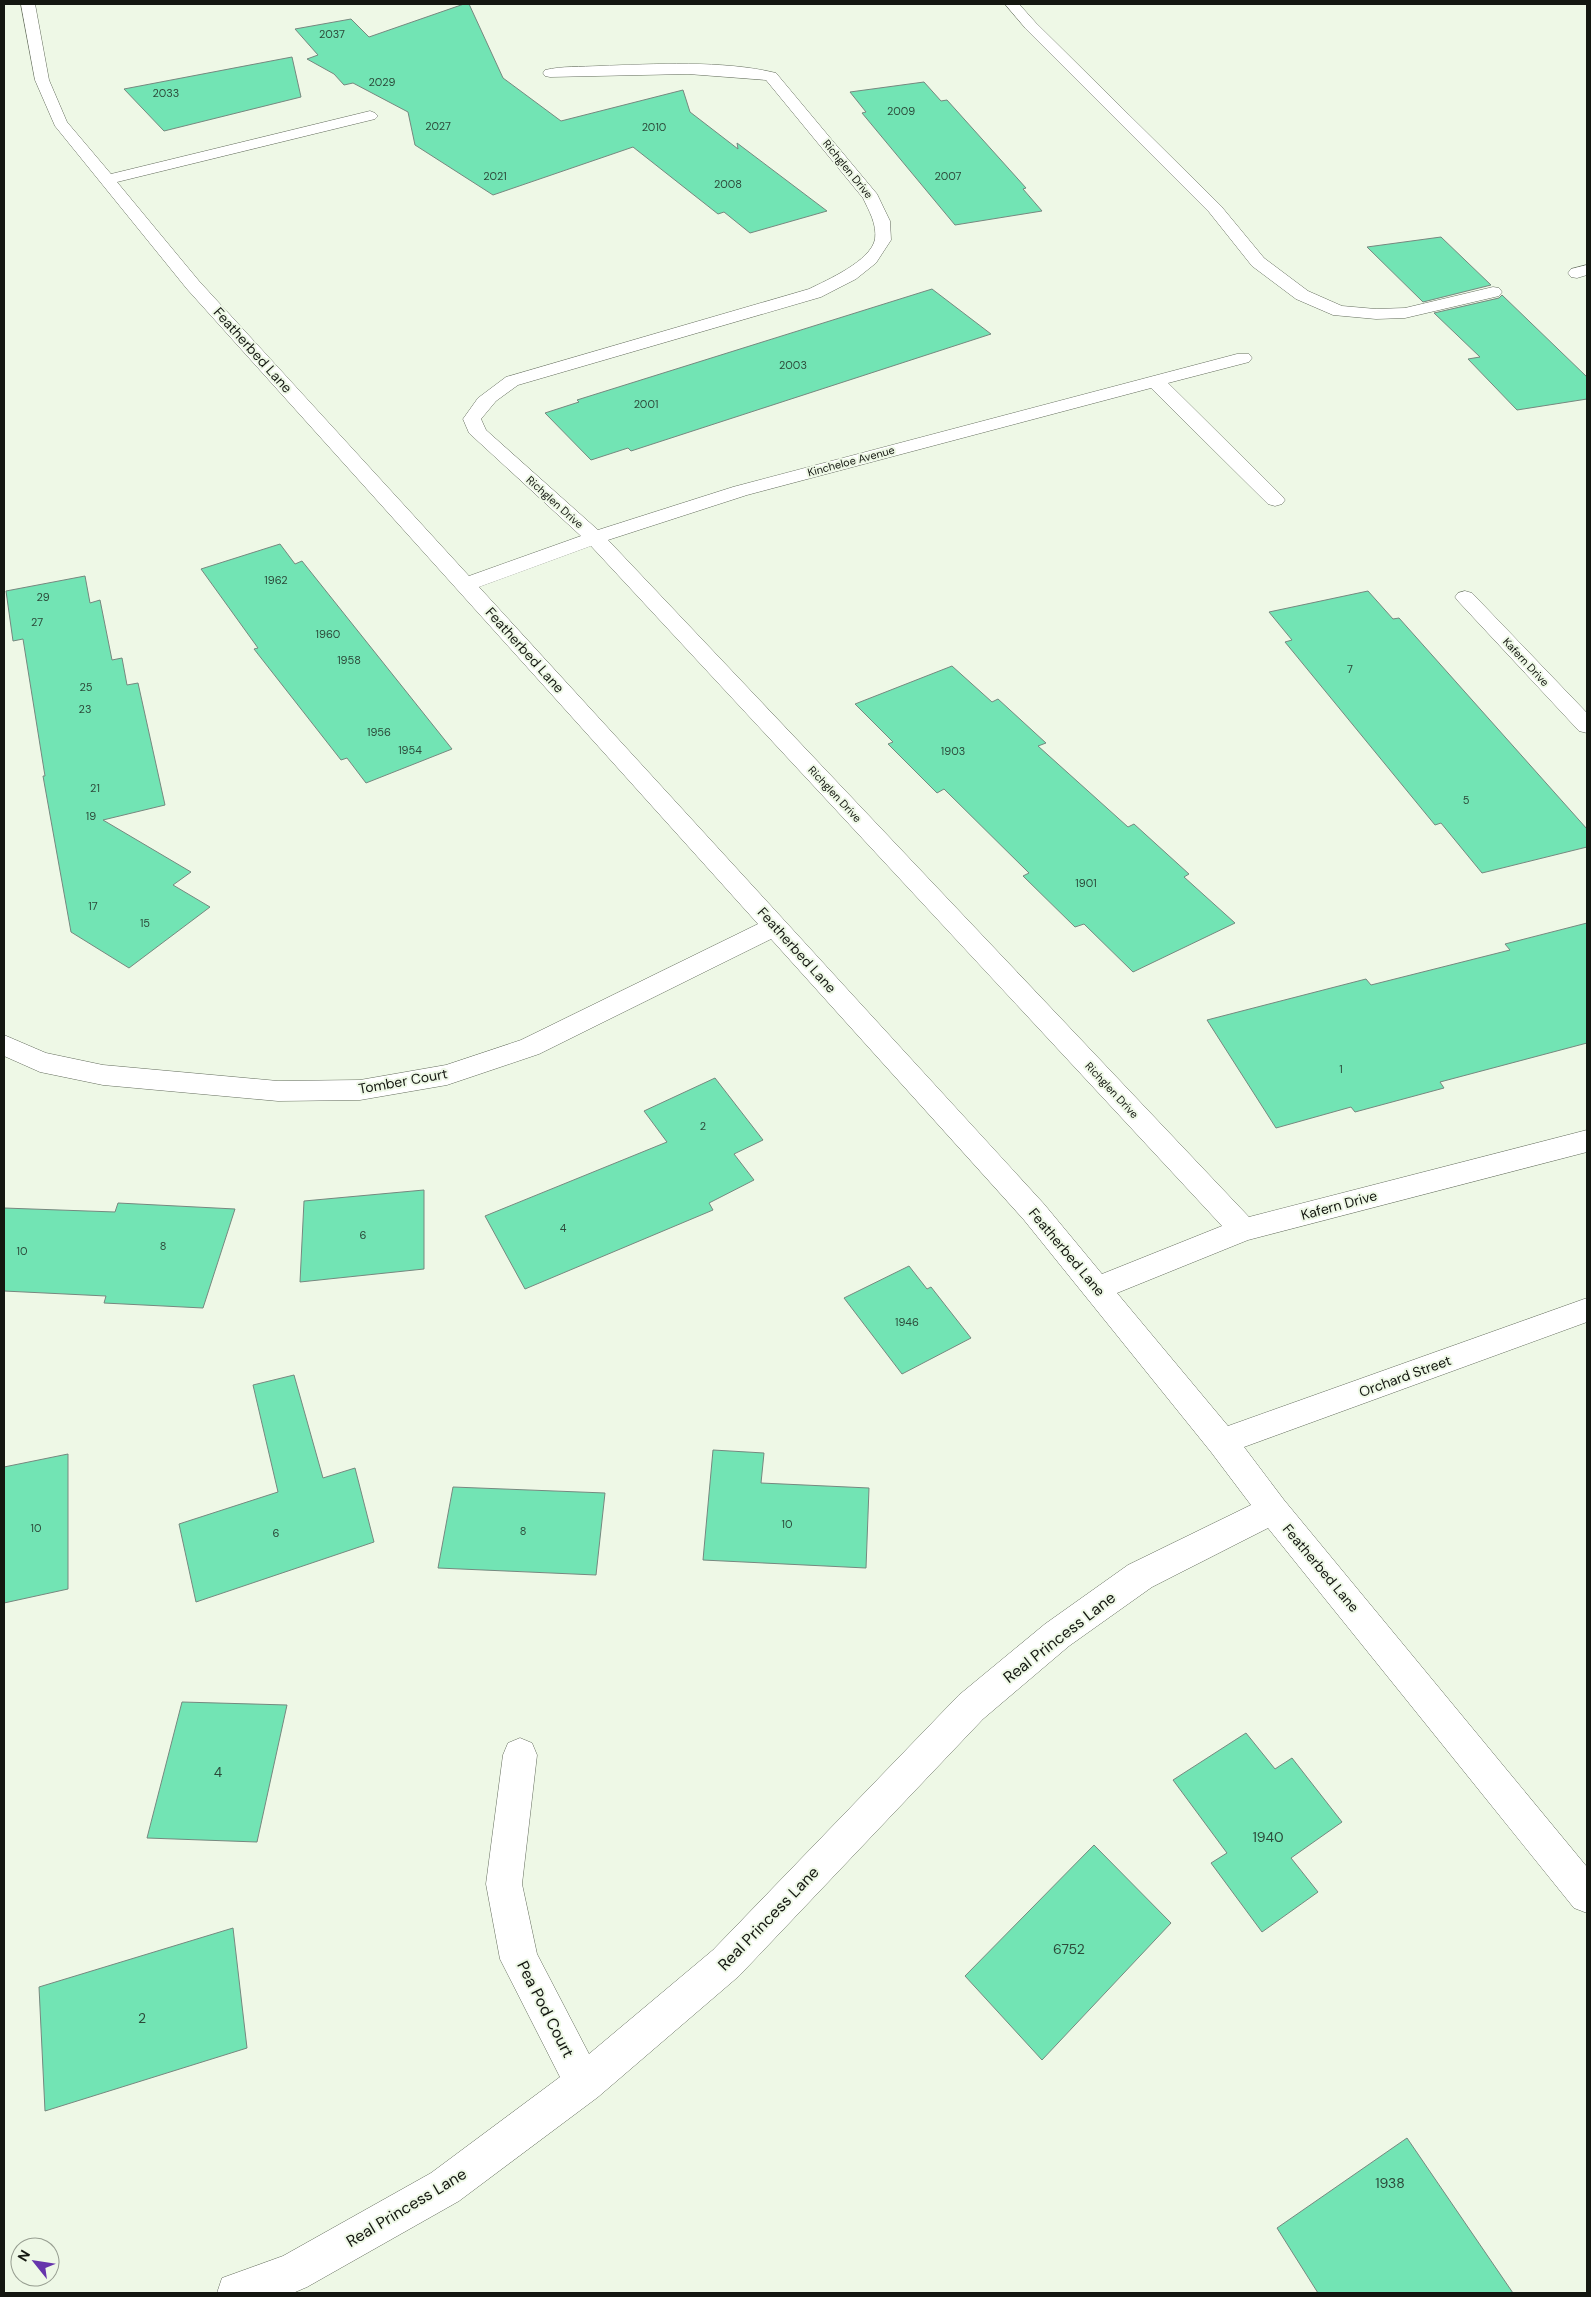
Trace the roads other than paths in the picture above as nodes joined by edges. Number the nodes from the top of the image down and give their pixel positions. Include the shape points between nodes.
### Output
1 (28, 4) edge
2 (1012, 4) edge
3 (550, 72) dead end
4 (370, 116) dead end
5 (107, 180) junction
6 (1492, 292) dead end
7 (1243, 358) dead end
8 (1155, 381) junction
9 (1275, 500) dead end
10 (595, 538) junction
11 (466, 585) junction
12 (1465, 597) dead end
13 (1587, 726) edge
14 (775, 926) junction
15 (4, 1045) edge
16 (1587, 1141) edge
17 (1243, 1230) junction
18 (1097, 1288) junction
19 (1587, 1310) edge
20 (1222, 1442) junction
21 (1273, 1510) junction
22 (520, 1755) dead end
23 (1587, 1895) edge
24 (584, 2083) junction
25 (237, 2293) edge

1 - 5 street, Featherbed Lane via 42,80 60,123
2 - 6 street via 1215,209 1258,262 1302,295 1340,311 1376,314 1405,313
3 - 10 street, Richglen Drive via 670,67 771,76 871,196 882,222 883,240 870,259 850,275 815,293 512,381 479,406 472,419 478,433
4 - 5 street
5 - 11 street, Featherbed Lane via 193,284
7 - 8 street, Kincheloe Avenue
8 - 9 street
8 - 10 street, Kincheloe Avenue via 740,491
10 - 11 street, Kincheloe Avenue
10 - 17 street, Richglen Drive
11 - 14 street, Featherbed Lane
12 - 13 street, Kafern Drive
14 - 15 street, Tomber Court via 530,1048 447,1075 360,1090 278,1091 103,1075 40,1062
14 - 18 street, Featherbed Lane via 1034,1212
16 - 17 street, Kafern Drive
17 - 18 street, Kafern Drive
18 - 20 street, Featherbed Lane
19 - 20 street, Orchard Street
20 - 21 street, Featherbed Lane
21 - 23 street, Featherbed Lane
21 - 24 street, Real Princess Lane via 1140,1576 1057,1635 971,1707 726,1963
22 - 24 street, Pea Pod Court via 504,1884 519,1959
24 - 25 street, Real Princess Lane via 445,2186 292,2273

